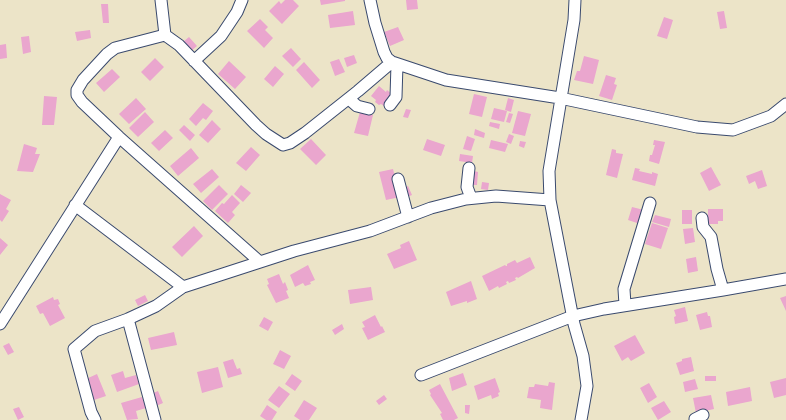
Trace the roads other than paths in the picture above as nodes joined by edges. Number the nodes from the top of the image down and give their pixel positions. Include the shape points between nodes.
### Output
1 (161, 0) edge
2 (242, 0) edge
3 (370, 0) edge
4 (575, 0) edge
5 (165, 35) junction
6 (194, 61) junction
7 (394, 63) junction
8 (560, 98) junction
9 (348, 99) junction
10 (786, 104) edge
11 (390, 105) dead end
12 (369, 109) dead end
13 (119, 137) junction
14 (469, 168) dead end
15 (398, 178) dead end
16 (471, 198) junction
17 (550, 200) junction
18 (650, 203) dead end
19 (75, 205) junction
20 (408, 217) junction
21 (702, 218) dead end
22 (260, 262) junction
23 (786, 279) edge
24 (183, 287) junction
25 (723, 290) junction
26 (625, 305) junction
27 (573, 316) junction
28 (128, 319) junction
29 (0, 324) edge
30 (421, 376) dead end
31 (95, 420) edge
32 (156, 420) edge
33 (581, 420) edge

1 - 5 street
2 - 6 street via 221,36
3 - 7 street via 384,52
4 - 8 street via 574,20
5 - 6 street
5 - 13 street via 114,48 99,62 77,90 82,102
6 - 9 street via 256,125 283,145 305,133
7 - 8 street via 446,80
7 - 9 street
7 - 11 street via 396,97
8 - 10 street via 697,127 732,130 771,116
8 - 17 street via 550,171
9 - 12 street via 357,106
13 - 19 street
13 - 22 street
14 - 16 street via 467,187
15 - 20 street
16 - 17 street via 496,196
16 - 20 street
17 - 27 street
18 - 26 street via 624,289
19 - 24 street
19 - 29 street
20 - 22 street via 370,231
21 - 25 street via 703,227 711,237
22 - 24 street
23 - 25 street
24 - 28 street via 156,306
25 - 26 street
26 - 27 street
27 - 30 street
27 - 33 street via 584,356 587,386
28 - 31 street via 95,331 74,349
28 - 32 street

